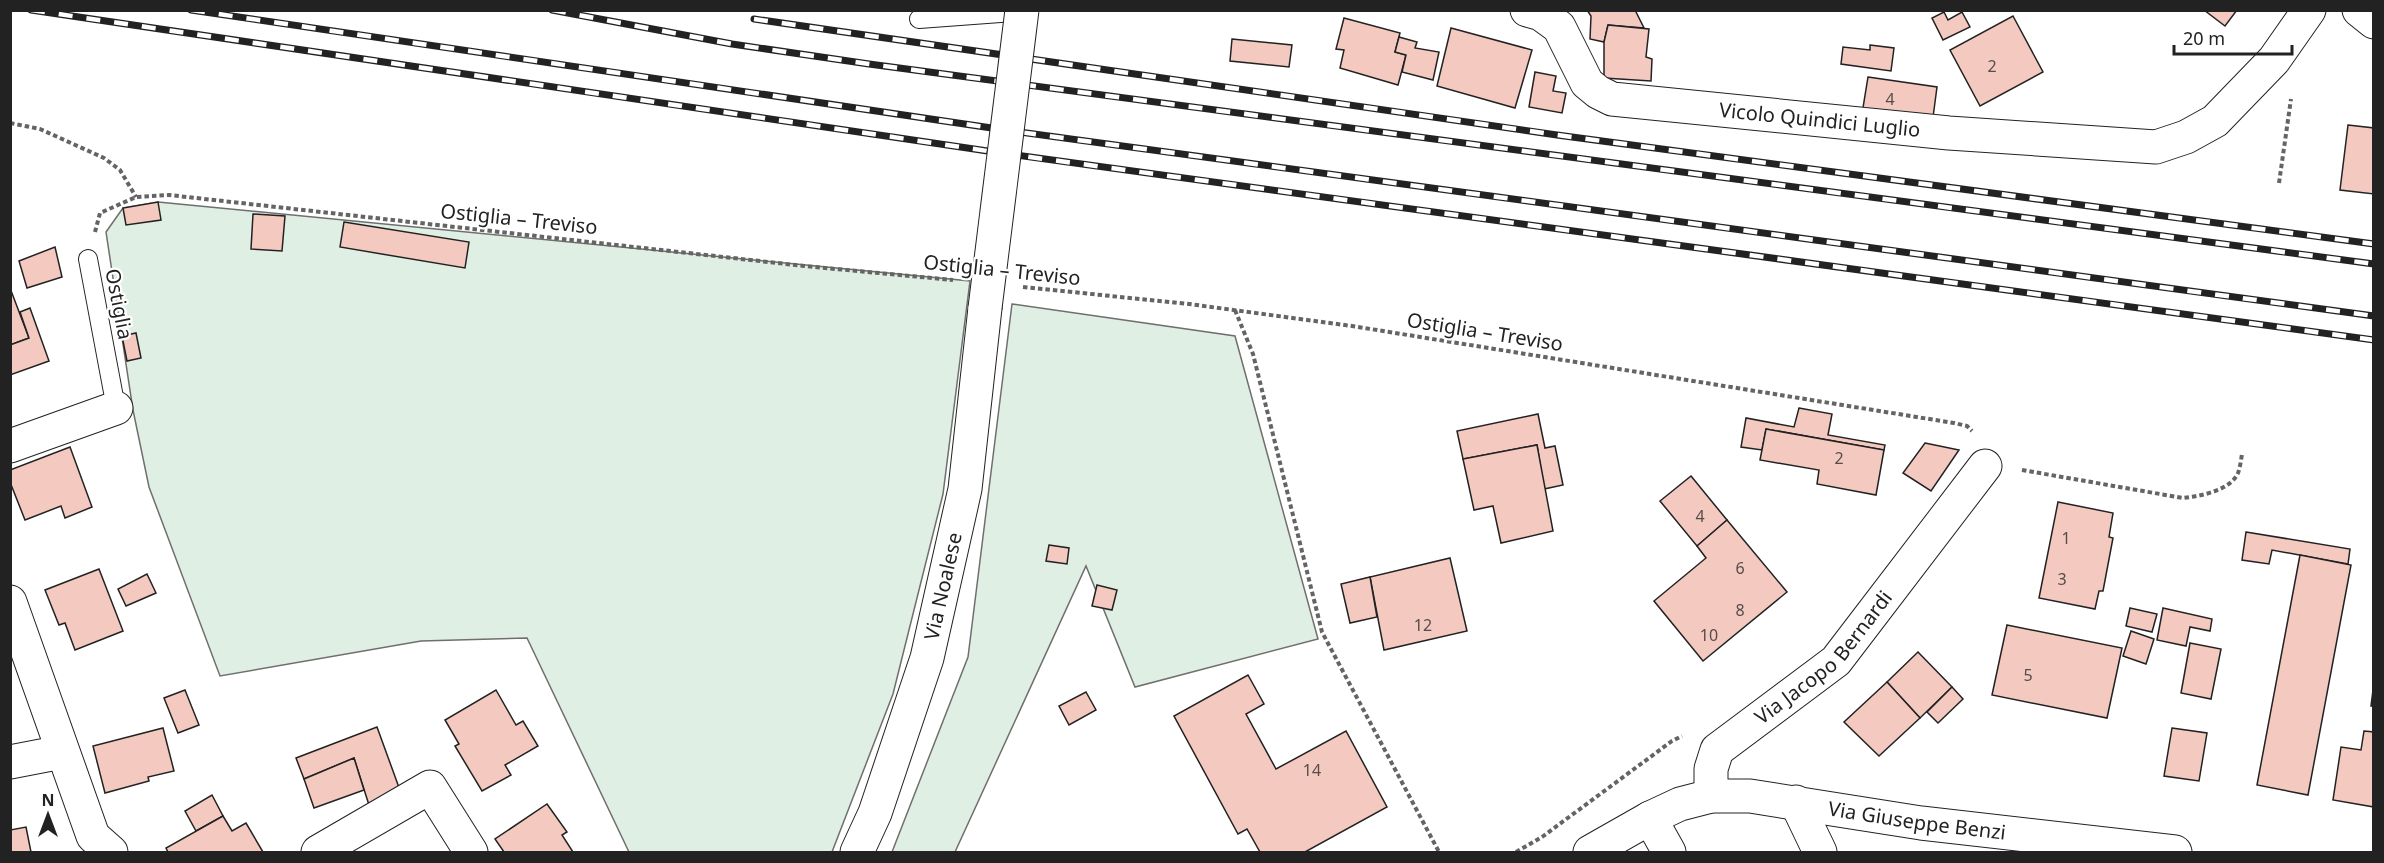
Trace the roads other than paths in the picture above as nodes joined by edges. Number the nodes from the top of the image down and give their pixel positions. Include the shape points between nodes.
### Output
1 (1022, 10) edge
2 (1034, 10) edge
3 (1527, 10) edge
4 (2309, 10) edge
5 (2359, 10) edge
6 (919, 19) dead end
7 (2373, 22) edge
8 (88, 259) road end
9 (116, 408) joint
10 (10, 446) edge
11 (1984, 466) road end
12 (10, 602) edge
13 (62, 752) junction
14 (10, 762) edge
15 (1711, 796) junction
16 (1796, 802) junction
17 (1650, 818) junction
18 (111, 852) edge
19 (318, 852) edge
20 (471, 852) edge
21 (857, 852) edge
22 (1590, 852) edge
23 (1668, 852) edge
24 (1820, 852) edge
25 (2155, 852) edge

1 - 21 street, Via Noalese, bridge via 965,489 927,658 875,813
2 - 6 lane
3 - 4 street, Vicolo Quindici Luglio via 1541,14 1559,27 1587,83 1612,99 1949,133 2156,147 2215,121 2274,60
5 - 7 street
8 - 9 lane, Ostiglia
9 - 10 street
11 - 15 street, Via Jacopo Bernardi via 1836,661 1718,750 1711,769
12 - 13 street
13 - 14 street
13 - 18 street via 93,836
15 - 16 street, Via Giuseppe Benzi
15 - 17 street
16 - 24 street, Via Giuseppe Benzi
16 - 25 street, Via Giuseppe Benzi via 1921,823
17 - 22 street
17 - 23 street
19 - 20 street via 430,787

